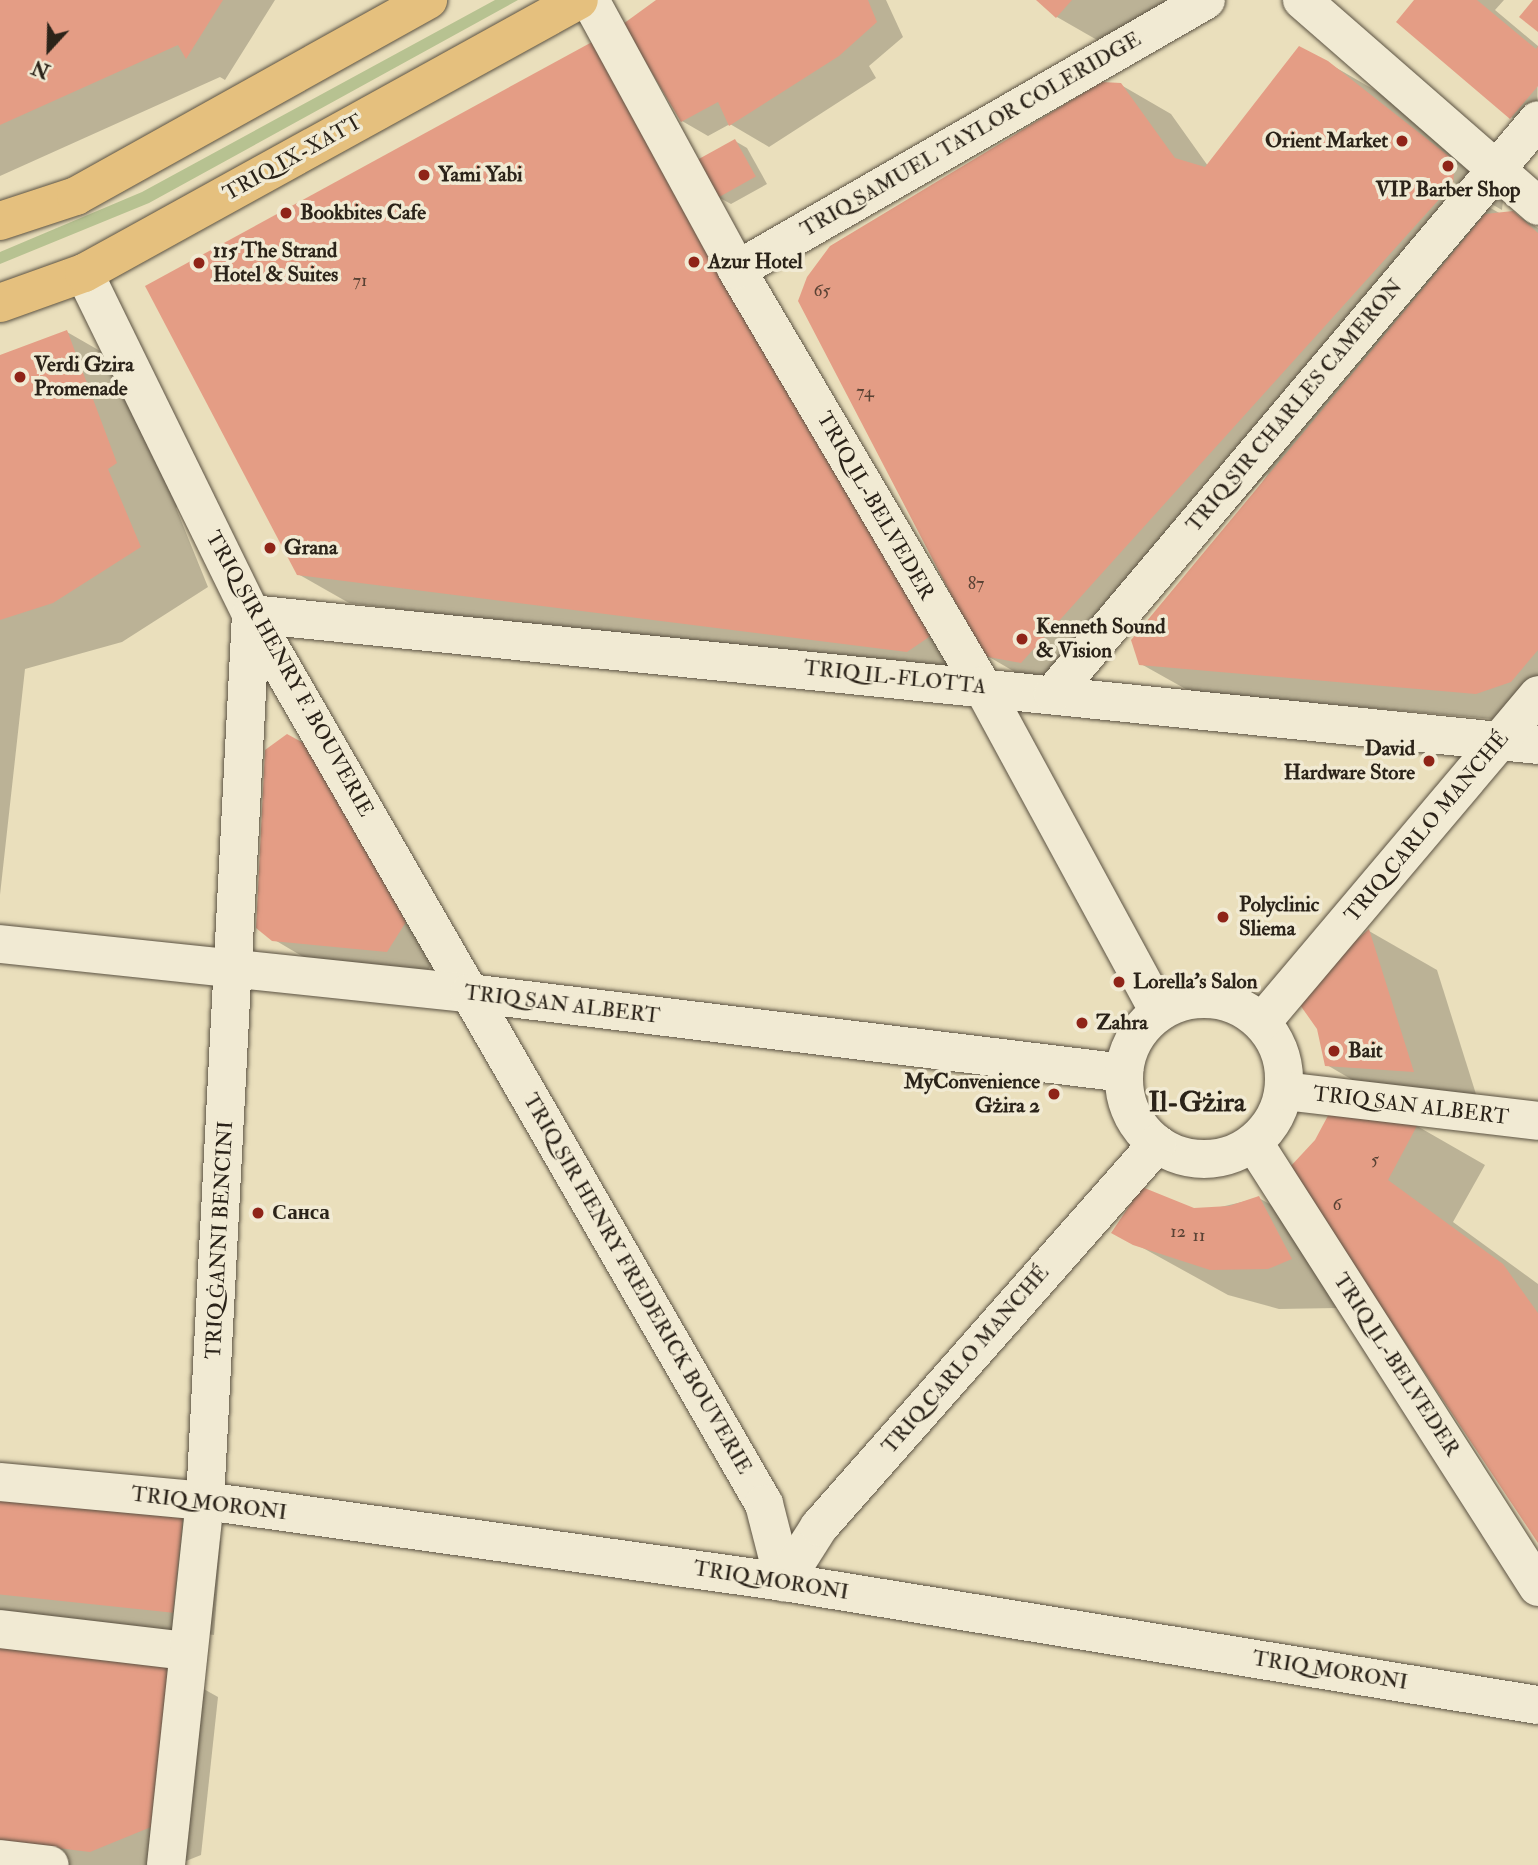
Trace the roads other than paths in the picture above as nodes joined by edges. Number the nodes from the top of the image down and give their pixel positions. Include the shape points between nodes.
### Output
1 (428, 0) edge
2 (579, 0) edge
3 (590, 0) edge
4 (1206, 0) edge
5 (1302, 0) edge
6 (1538, 120) edge
7 (1494, 169) junction
8 (1538, 206) edge
9 (0, 221) edge
10 (737, 270) junction
11 (84, 273) junction
12 (0, 303) edge
13 (251, 614) junction
14 (982, 687) junction
15 (1054, 694) junction
16 (1538, 695) edge
17 (1499, 742) junction
18 (1538, 746) edge
19 (0, 944) edge
20 (236, 967) junction
21 (469, 993) junction
22 (1159, 1012) junction
23 (1262, 1022) junction
24 (1124, 1073) junction
25 (1284, 1091) junction
26 (1538, 1121) edge
27 (1254, 1143) junction
28 (1157, 1144) junction
29 (0, 1482) edge
30 (205, 1501) junction
31 (784, 1582) junction
32 (1538, 1587) edge
33 (0, 1629) edge
34 (188, 1651) junction
35 (1538, 1705) edge
36 (0, 1859) edge
37 (50, 1865) edge
38 (166, 1865) edge

1 - 9 main road via 76,197
2 - 11 main road, TRIQ IX-XATT
3 - 10 street, TRIQ IL-BELVEDER
4 - 10 street, TRIQ SAMUEL TAYLOR COLERIDGE
5 - 7 street
6 - 7 street, TRIQ SIR CHARLES CAMERON
7 - 8 street
7 - 15 street, TRIQ SIR CHARLES CAMERON
10 - 14 street, TRIQ IL-BELVEDER
11 - 12 main road, TRIQ IX-XATT
11 - 13 street, TRIQ SIR HENRY F. BOUVERIE
13 - 14 street, TRIQ IL-FLOTTA
13 - 20 street, TRIQ ĠANNI BENCINI
13 - 21 street, TRIQ SIR HENRY F. BOUVERIE
14 - 15 street, TRIQ IL-FLOTTA
14 - 22 street, TRIQ IL-BELVEDER
15 - 17 street, TRIQ IL-FLOTTA
16 - 17 street, TRIQ CARLO MANCHÉ
17 - 18 street, TRIQ IL-FLOTTA
17 - 23 street, TRIQ CARLO MANCHÉ
19 - 20 street, TRIQ SAN ALBERT
20 - 21 street, TRIQ SAN ALBERT
20 - 30 street, TRIQ ĠANNI BENCINI
21 - 24 street, TRIQ SAN ALBERT
21 - 31 street, TRIQ SIR HENRY FREDERICK BOUVERIE via 764,1504
22 - 23 street via 1184,1001 1212,999 1239,1006
22 - 24 street via 1135,1038
23 - 25 street via 1276,1042 1284,1066
24 - 28 street via 1127,1100 1138,1125
25 - 26 street, TRIQ SAN ALBERT
25 - 27 street via 1272,1123
27 - 28 street via 1231,1155 1206,1160 1180,1156
27 - 32 street, TRIQ IL-BELVEDER
28 - 31 street, TRIQ CARLO MANCHÉ via 820,1527
29 - 30 street, TRIQ MORONI
30 - 31 street, TRIQ MORONI
30 - 34 street, TRIQ ĠANNI BENCINI
31 - 35 street, TRIQ MORONI
33 - 34 street
34 - 38 street, TRIQ ĠANNI BENCINI
36 - 37 street

